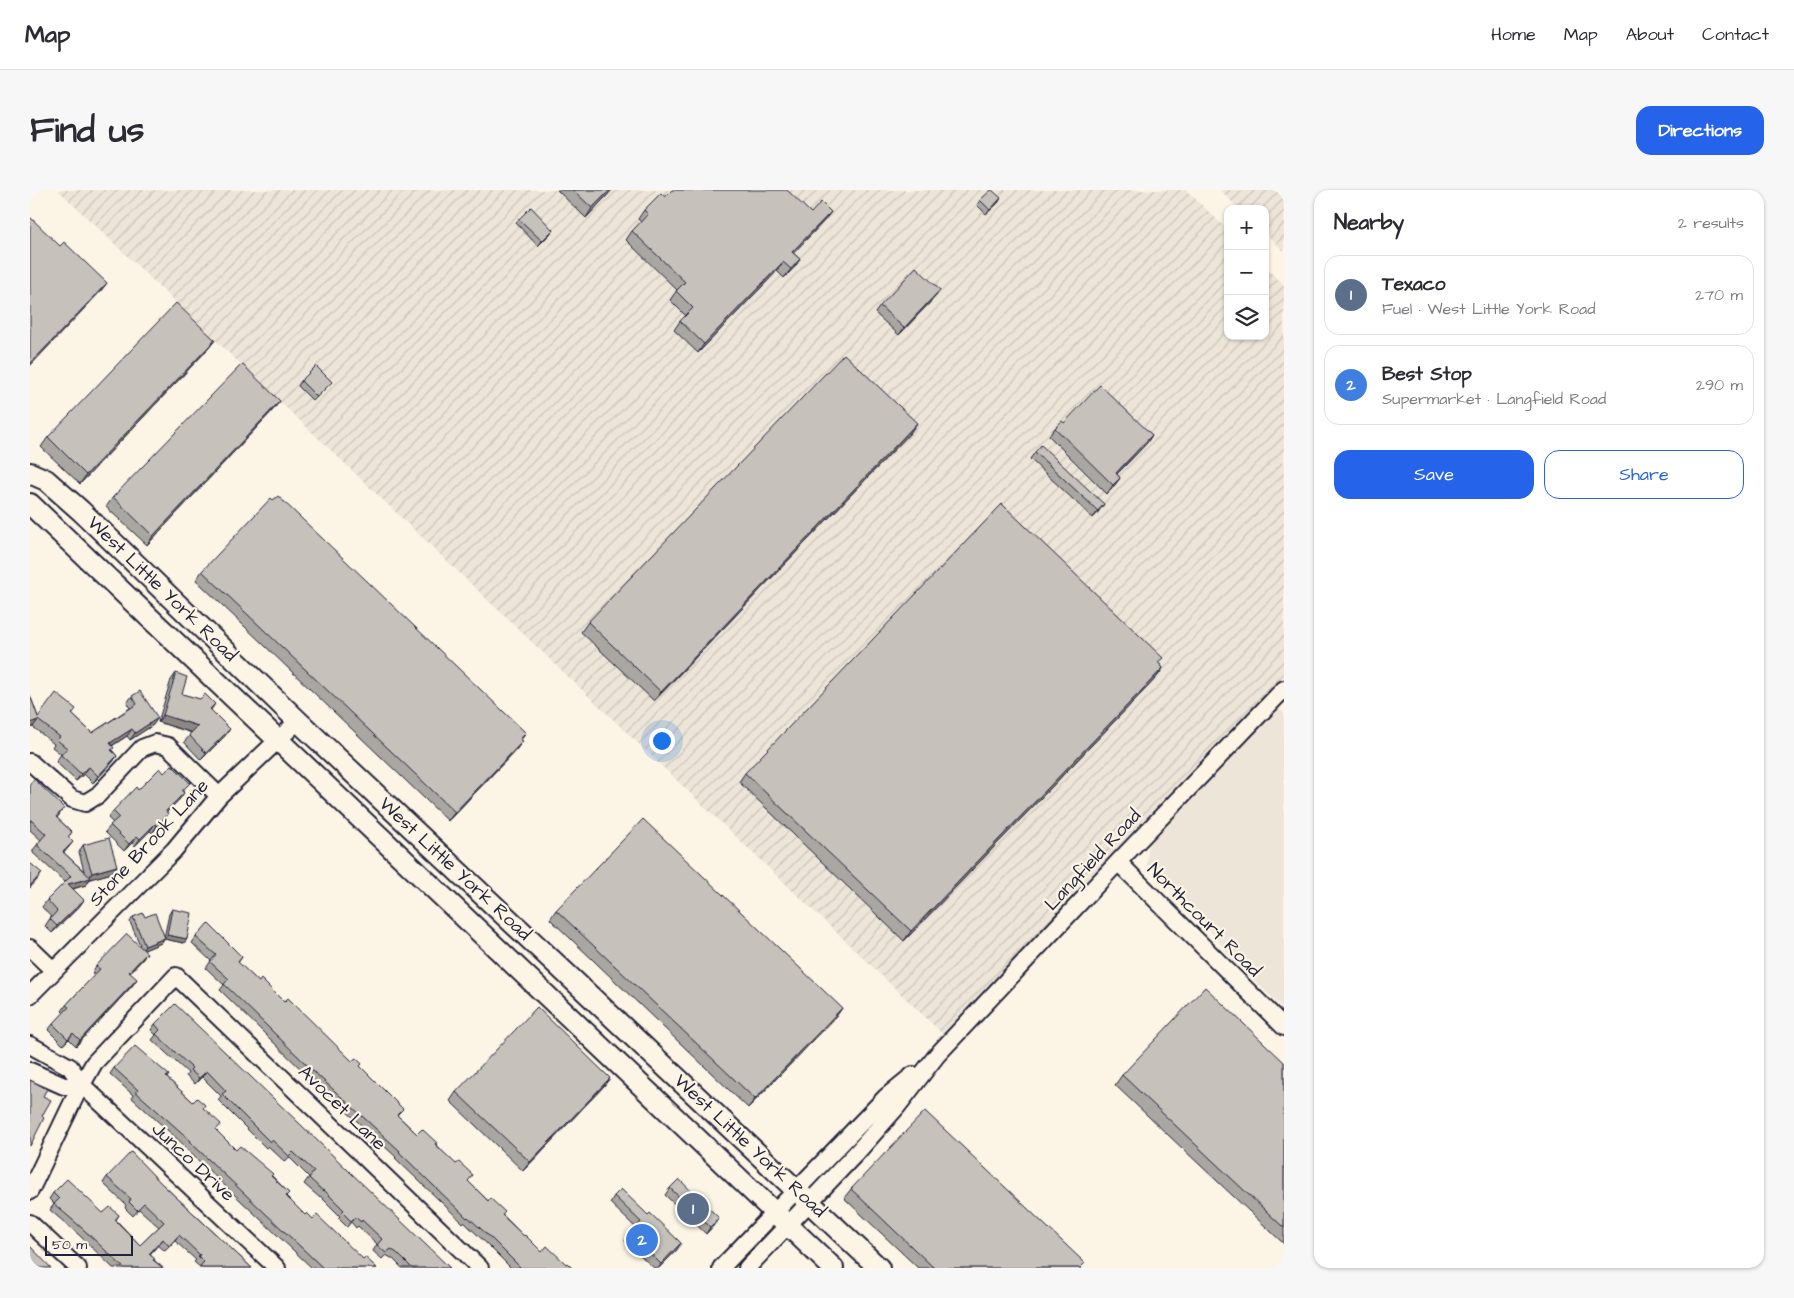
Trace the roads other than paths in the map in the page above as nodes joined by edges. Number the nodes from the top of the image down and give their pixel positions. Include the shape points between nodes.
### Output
1 (30, 473) edge
2 (30, 504) edge
3 (1284, 690) edge
4 (298, 721) junction
5 (278, 740) junction
6 (30, 762) edge
7 (220, 796) junction
8 (1118, 862) junction
9 (476, 888) junction
10 (456, 910) junction
11 (30, 948) edge
12 (54, 970) junction
13 (30, 994) edge
14 (1284, 1027) edge
15 (635, 1038) junction
16 (30, 1045) edge
17 (615, 1061) junction
18 (30, 1071) edge
19 (82, 1085) junction
20 (30, 1192) edge
21 (803, 1196) junction
22 (781, 1219) junction
23 (30, 1223) edge
24 (78, 1268) edge
25 (277, 1268) edge
26 (480, 1268) edge
27 (721, 1268) edge
28 (747, 1268) edge
29 (833, 1268) edge
30 (879, 1268) edge

1 - 4 main road, West Little York Road via 46,480 60,492
2 - 5 main road, West Little York Road
3 - 8 street, Langfield Road
4 - 5 street, Stone Brook Lane
4 - 9 main road, West Little York Road
5 - 7 street, Stone Brook Lane
5 - 10 main road, West Little York Road
6 - 7 street via 72,799 85,803 98,795 142,748 156,743 168,746
7 - 12 street, Stone Brook Lane via 174,850
8 - 14 street, Northcourt Road
8 - 21 street, Langfield Road via 933,1060 890,1115
9 - 10 main road
9 - 15 main road, West Little York Road
10 - 17 main road, West Little York Road
11 - 12 street
12 - 13 street, Stone Brook Lane
15 - 17 main road
15 - 21 main road, West Little York Road
16 - 19 street, Junco Drive via 70,1067
17 - 22 main road, West Little York Road
18 - 19 street via 64,1086
19 - 20 street
19 - 25 street, Junco Drive
19 - 26 street, Avocet Lane via 94,1063 176,976
21 - 22 street, Langfield Road
21 - 30 main road, West Little York Road
22 - 27 street, Langfield Road
22 - 28 street, Langfield Road
22 - 29 main road, West Little York Road
23 - 24 street

